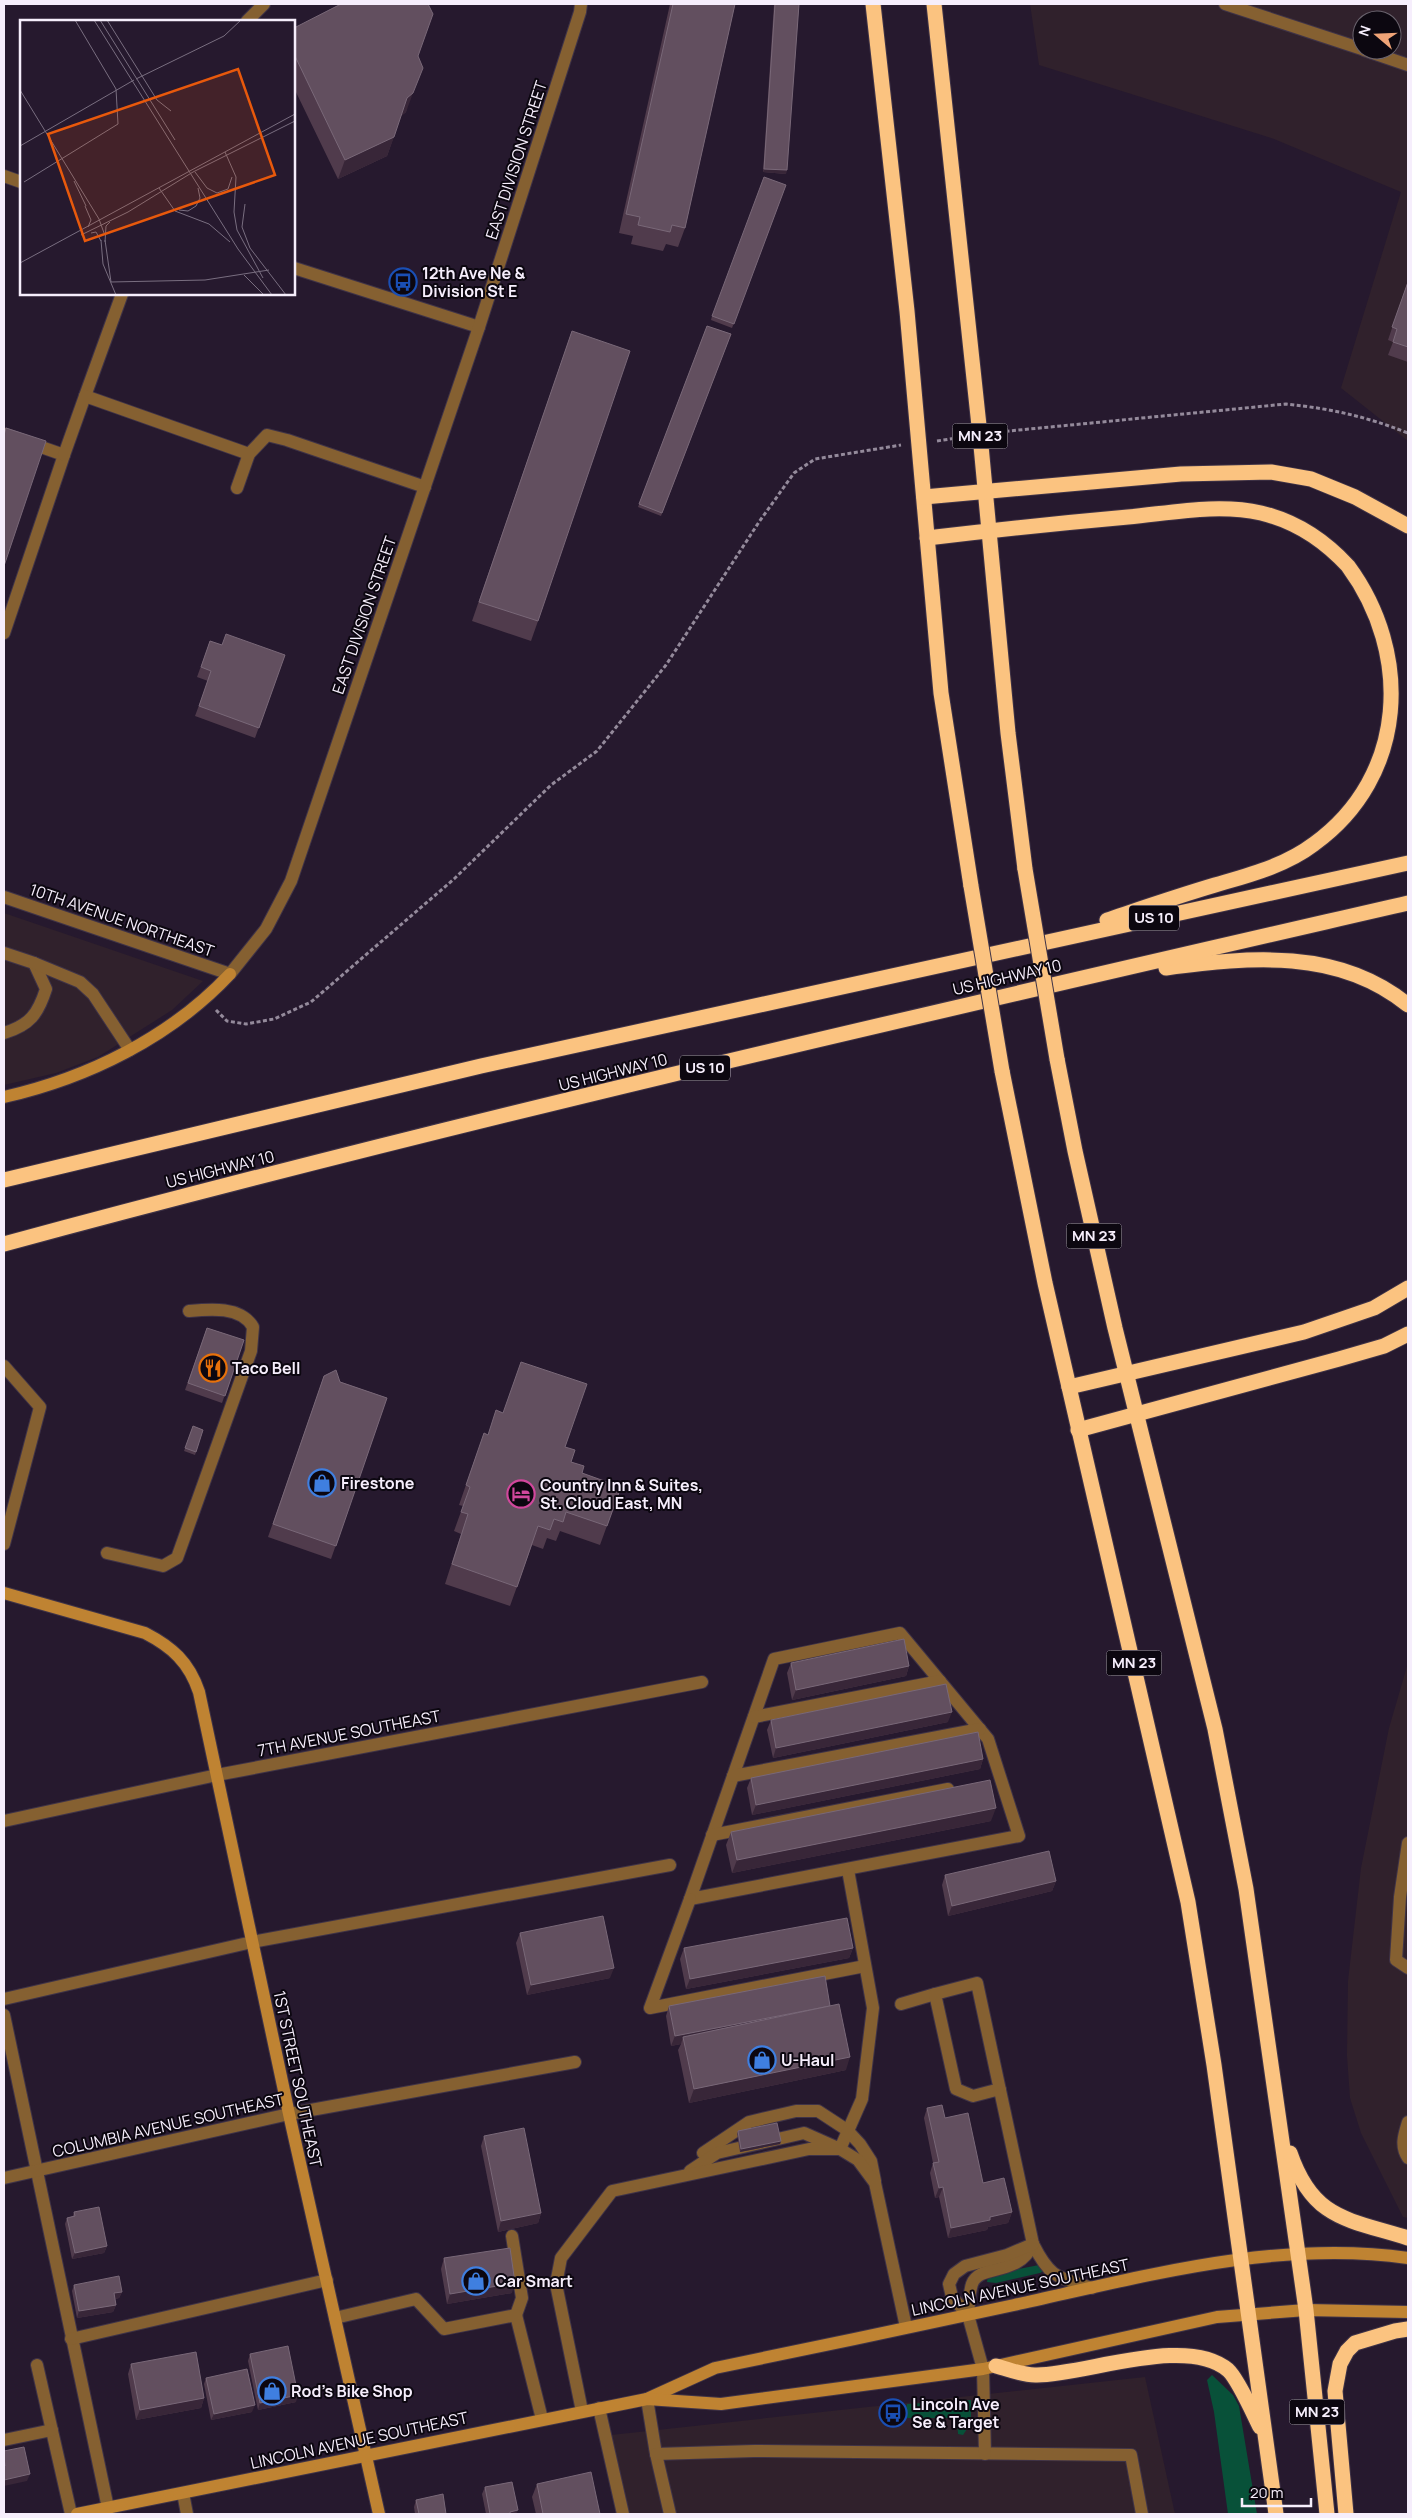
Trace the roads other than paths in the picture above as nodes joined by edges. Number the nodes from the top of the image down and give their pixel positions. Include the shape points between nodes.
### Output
1 (264, 4) edge
2 (581, 4) edge
3 (873, 4) edge
4 (934, 4) edge
5 (1226, 4) edge
6 (1245, 7) edge
7 (248, 20) edge
8 (1352, 46) edge
9 (1393, 60) edge
10 (1408, 65) edge
11 (4, 176) edge
12 (20, 182) edge
13 (295, 268) edge
14 (122, 295) edge
15 (479, 327) junction
16 (85, 396) junction
17 (4, 434) edge
18 (249, 454) junction
19 (64, 455) junction
20 (425, 487) junction
21 (237, 488) dead end
22 (985, 490) junction
23 (924, 498) junction
24 (1408, 526) edge
25 (989, 530) junction
26 (927, 538) junction
27 (4, 633) edge
28 (1408, 863) edge
29 (4, 897) edge
30 (1408, 903) edge
31 (1021, 948) junction
32 (4, 952) edge
33 (34, 963) junction
34 (230, 974) junction
35 (1080, 978) junction
36 (1408, 1005) edge
37 (4, 1033) edge
38 (130, 1050) junction
39 (4, 1097) edge
40 (4, 1180) edge
41 (4, 1244) edge
42 (1408, 1288) edge
43 (189, 1311) dead end
44 (1408, 1334) edge
45 (4, 1366) edge
46 (1127, 1373) junction
47 (1069, 1387) junction
48 (1137, 1412) junction
49 (1078, 1430) junction
50 (4, 1544) edge
51 (107, 1553) dead end
52 (4, 1593) edge
53 (940, 1681) junction
54 (702, 1682) dead end
55 (754, 1717) junction
56 (980, 1729) junction
57 (217, 1775) junction
58 (733, 1776) junction
59 (962, 1786) edge
60 (4, 1821) edge
61 (712, 1835) junction
62 (1408, 1843) edge
63 (670, 1865) dead end
64 (848, 1870) junction
65 (690, 1899) junction
66 (252, 1942) junction
67 (865, 1966) junction
68 (1408, 1968) edge
69 (935, 1994) junction
70 (4, 1999) edge
71 (902, 2004) dead end
72 (4, 2015) edge
73 (575, 2062) dead end
74 (1000, 2089) junction
75 (289, 2114) junction
76 (1278, 2118) junction
77 (1408, 2122) edge
78 (848, 2130) junction
79 (840, 2149) junction
80 (1408, 2158) edge
81 (36, 2171) junction
82 (4, 2178) edge
83 (663, 2180) junction
84 (875, 2183) junction
85 (512, 2236) edge
86 (1408, 2238) edge
87 (1033, 2244) junction
88 (1298, 2255) junction
89 (1408, 2258) edge
90 (1242, 2260) junction
91 (327, 2280) junction
92 (1092, 2288) junction
93 (1306, 2310) junction
94 (1408, 2312) edge
95 (1249, 2314) junction
96 (516, 2315) junction
97 (968, 2315) junction
98 (335, 2318) junction
99 (906, 2327) junction
100 (1408, 2329) edge
101 (72, 2339) junction
102 (37, 2365) dead end
103 (989, 2367) junction
104 (647, 2399) junction
105 (599, 2408) junction
106 (582, 2411) junction
107 (542, 2419) junction
108 (52, 2430) junction
109 (1264, 2433) junction
110 (4, 2440) edge
111 (656, 2454) junction
112 (985, 2454) junction
113 (366, 2455) junction
114 (183, 2493) junction
115 (108, 2508) junction
116 (71, 2514) edge
117 (77, 2514) edge
118 (187, 2514) edge
119 (379, 2514) edge
120 (623, 2514) edge
121 (670, 2514) edge
122 (1142, 2514) edge
123 (1276, 2514) edge
124 (1327, 2514) edge
125 (1346, 2514) edge

1 - 7 street
2 - 15 street, EAST DIVISION STREET
3 - 23 highway, MN 23
4 - 22 highway, MN 23
5 - 6 street
6 - 8 street
9 - 10 street
11 - 12 street
13 - 15 street
14 - 16 street
15 - 20 street, EAST DIVISION STREET
16 - 18 street
16 - 19 street
17 - 19 street
18 - 20 street via 267,436
18 - 21 street
19 - 27 street
20 - 34 street, EAST DIVISION STREET via 291,881 266,929
22 - 23 highway
22 - 24 highway via 1180,474 1271,472 1311,479 1355,497
22 - 25 highway, MN 23
23 - 26 highway, MN 23
25 - 26 highway
25 - 31 highway via 1214,509 1279,518 1316,537 1338,555 1372,594 1391,637 1398,684 1392,735 1372,784 1357,806 1313,845 1255,874
25 - 46 highway, MN 23, bridge via 1008,733 1025,869 1075,1151
26 - 47 highway, MN 23, bridge via 941,693 971,886 1002,1071
28 - 31 highway, US HIGHWAY 10 / US 10
29 - 34 street, 10TH AVENUE NORTHEAST
30 - 35 highway, US HIGHWAY 10 / US 10
31 - 40 highway, US HIGHWAY 10 / US 10 via 481,1066
32 - 33 street
33 - 37 street via 46,989 39,1011 20,1028
33 - 38 street via 80,982 93,994
34 - 38 street, EAST DIVISION STREET via 205,999 165,1030
35 - 36 highway via 1225,960 1290,960 1375,982
35 - 41 highway, US HIGHWAY 10 / US 10 via 882,1024
38 - 39 street, EAST DIVISION STREET via 48,1086
42 - 46 highway via 1374,1308 1304,1332
43 - 51 street via 217,1309 243,1316 253,1327 251,1351 177,1558 163,1566
44 - 48 highway via 1384,1346 1339,1359
45 - 50 street via 40,1407
46 - 47 highway
46 - 48 highway, MN 23
47 - 49 highway, MN 23
48 - 49 highway
48 - 76 highway, MN 23 via 1215,1729 1246,1889
49 - 90 highway, MN 23 via 1188,1902
52 - 57 street, 1ST STREET SOUTHEAST via 145,1633 178,1654 193,1674 199,1692
53 - 55 street
53 - 55 street via 900,1633 774,1659
53 - 56 street
54 - 57 street, 7TH AVENUE SOUTHEAST
55 - 58 street
56 - 58 street
56 - 64 street via 988,1739 996,1780 1019,1836
57 - 60 street, 7TH AVENUE SOUTHEAST
57 - 66 street, 1ST STREET SOUTHEAST
58 - 61 street
59 - 61 street
61 - 65 street
62 - 68 street via 1396,1960
63 - 66 street
64 - 65 street
64 - 67 street
65 - 67 street via 650,2008
66 - 70 street
66 - 75 street, 1ST STREET SOUTHEAST
67 - 78 street via 873,2008 862,2099
69 - 71 street
69 - 74 street via 956,2089 973,2096
69 - 74 street via 977,1983
72 - 81 street
73 - 75 street, COLUMBIA AVENUE SOUTHEAST
74 - 87 street
75 - 81 street, COLUMBIA AVENUE SOUTHEAST
75 - 91 street, 1ST STREET SOUTHEAST
76 - 86 highway via 1298,2176 1325,2209 1344,2220
76 - 88 highway, MN 23
77 - 80 street via 1403,2140
78 - 79 street
78 - 83 street via 818,2111 796,2111 749,2122
78 - 84 street via 871,2161
79 - 83 street via 808,2148
79 - 84 street via 858,2160
81 - 82 street, COLUMBIA AVENUE SOUTHEAST
81 - 101 street
83 - 106 street via 612,2191 560,2258 556,2284
84 - 99 street
85 - 96 street via 522,2298
87 - 92 street via 1042,2263 1055,2276
87 - 97 street via 1028,2256 1015,2265 982,2273 975,2278
87 - 97 street via 965,2266 954,2274 949,2284 952,2297
88 - 89 street, LINCOLN AVENUE SOUTHEAST
88 - 90 street, LINCOLN AVENUE SOUTHEAST
88 - 93 highway, MN 23
90 - 92 street, LINCOLN AVENUE SOUTHEAST via 1207,2263
90 - 95 highway, MN 23
91 - 98 street, 1ST STREET SOUTHEAST
91 - 101 street
92 - 97 street, LINCOLN AVENUE SOUTHEAST
93 - 94 street, LINCOLN AVENUE SOUTHEAST
93 - 95 street, LINCOLN AVENUE SOUTHEAST
93 - 124 highway, MN 23
95 - 103 street, LINCOLN AVENUE SOUTHEAST via 1217,2317
95 - 109 highway, MN 23
96 - 98 street via 444,2329 416,2299
96 - 107 street
97 - 99 street, LINCOLN AVENUE SOUTHEAST
97 - 103 street
98 - 113 street, 1ST STREET SOUTHEAST
99 - 104 street, LINCOLN AVENUE SOUTHEAST via 715,2368
100 - 125 highway via 1356,2342 1340,2364 1335,2391
101 - 115 street
102 - 108 street
103 - 104 street, LINCOLN AVENUE SOUTHEAST via 722,2404
103 - 109 highway via 1034,2376 1075,2372 1158,2356 1191,2356 1215,2362 1230,2372
103 - 112 street
104 - 105 street, LINCOLN AVENUE SOUTHEAST
104 - 111 street
105 - 106 street, LINCOLN AVENUE SOUTHEAST
105 - 120 street
106 - 107 street, LINCOLN AVENUE SOUTHEAST
107 - 113 street, LINCOLN AVENUE SOUTHEAST
108 - 110 street
108 - 116 street
109 - 123 highway, MN 23
111 - 112 street via 754,2451
111 - 121 street
112 - 122 street via 1131,2455
113 - 114 street, LINCOLN AVENUE SOUTHEAST
113 - 119 street, 1ST STREET SOUTHEAST
114 - 115 street, LINCOLN AVENUE SOUTHEAST
114 - 118 street
115 - 117 street, LINCOLN AVENUE SOUTHEAST

